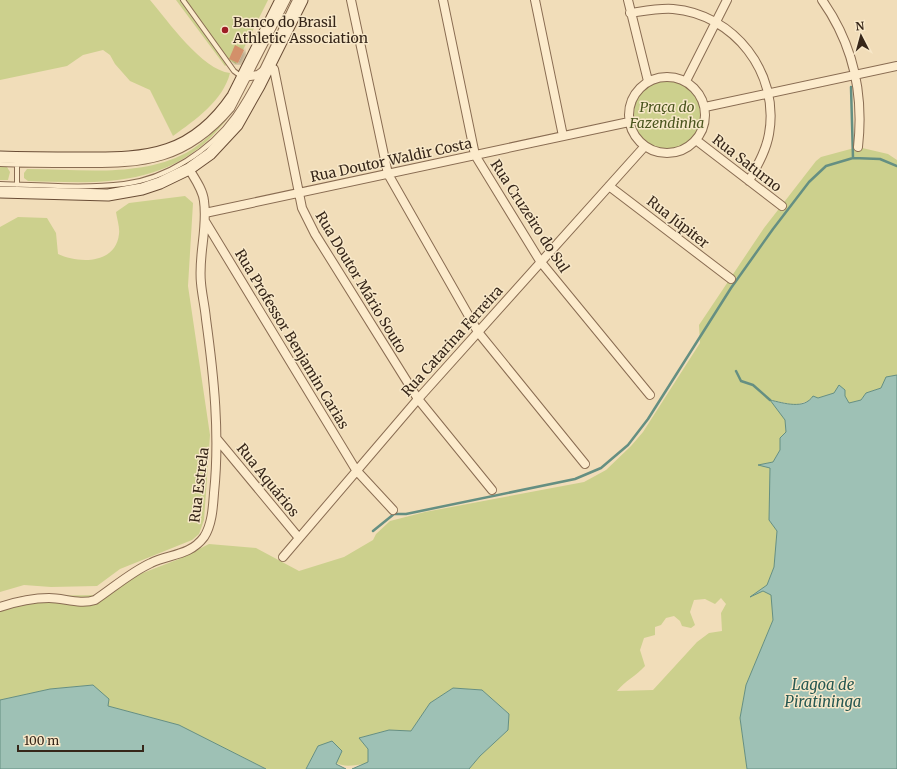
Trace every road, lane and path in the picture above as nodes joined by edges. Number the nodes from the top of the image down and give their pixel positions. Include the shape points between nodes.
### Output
1 (183, 0) edge
2 (281, 0) edge
3 (288, 0) edge
4 (295, 0) edge
5 (302, 0) edge
6 (351, 0) edge
7 (443, 0) edge
8 (535, 0) edge
9 (628, 0) edge
10 (727, 0) edge
11 (822, 0) edge
12 (630, 13) junction
13 (716, 22) junction
14 (897, 66) edge
15 (269, 67) junction
16 (258, 74) junction
17 (856, 75) junction
18 (246, 77) junction
19 (686, 81) junction
20 (648, 82) junction
21 (768, 93) junction
22 (705, 107) junction
23 (629, 122) junction
24 (563, 136) junction
25 (696, 140) junction
26 (644, 146) junction
27 (858, 147) dead end
28 (475, 156) junction
29 (0, 157) edge
30 (0, 164) edge
31 (17, 164) junction
32 (189, 169) junction
33 (388, 174) junction
34 (748, 181) junction
35 (0, 184) edge
36 (17, 184) junction
37 (609, 186) junction
38 (0, 192) edge
39 (299, 193) junction
40 (782, 206) dead end
41 (205, 217) junction
42 (540, 261) junction
43 (731, 280) dead end
44 (478, 332) junction
45 (650, 395) dead end
46 (418, 399) junction
47 (218, 439) junction
48 (585, 464) dead end
49 (356, 470) junction
50 (492, 490) dead end
51 (393, 510) dead end
52 (299, 538) junction
53 (283, 557) dead end
54 (0, 607) edge

1 - 18 lane via 234,71
2 - 18 main road
3 - 18 lane
4 - 16 lane
5 - 15 main road
6 - 33 street
7 - 28 street, Rua Cruzeiro do Sul
8 - 24 street
9 - 12 street
10 - 13 street
11 - 17 street via 840,30
12 - 13 street via 673,9 700,15
12 - 20 street
13 - 19 street
13 - 21 street via 735,35 753,56 765,80
14 - 17 street
15 - 16 street
15 - 32 main road via 237,125 210,154
15 - 39 street, Rua Doutor Mário Souto via 276,72
16 - 18 street
16 - 36 lane via 235,116 221,132 184,162 157,175 126,184 96,187
17 - 21 street
17 - 27 street via 860,116
18 - 29 main road via 215,119 198,134 163,152 118,159
18 - 31 lane via 232,109 221,122 202,139 179,152 148,163 120,166
19 - 20 street via 667,76
19 - 22 street via 698,92
20 - 23 street via 638,89 632,99
21 - 22 street
21 - 34 street via 769,134 761,159
22 - 25 street via 704,127
23 - 24 street, Rua Doutor Waldir Costa
23 - 26 street via 634,134
24 - 28 street, Rua Doutor Waldir Costa
25 - 26 street via 687,147 671,153 654,151
25 - 34 street, Rua Saturno
26 - 37 street, Rua Catarina Ferreira
28 - 33 street, Rua Doutor Waldir Costa
28 - 42 street, Rua Cruzeiro do Sul
30 - 31 lane
31 - 36 lane
32 - 38 main road via 142,189 108,195
32 - 41 street via 203,194
33 - 39 street, Rua Doutor Waldir Costa
33 - 44 street
34 - 40 street, Rua Saturno
35 - 36 lane
37 - 42 street, Rua Catarina Ferreira
37 - 43 street, Rua Júpiter
39 - 41 street, Rua Doutor Waldir Costa
39 - 46 street, Rua Doutor Mário Souto via 302,208 315,234
41 - 47 street, Rua Estrela via 201,282
41 - 49 street, Rua Professor Benjamin Carias
42 - 44 street, Rua Catarina Ferreira
42 - 45 street, Rua Cruzeiro do Sul
44 - 46 street, Rua Catarina Ferreira
44 - 48 street
46 - 49 street, Rua Catarina Ferreira
46 - 50 street, Rua Doutor Mário Souto
47 - 52 street, Rua Aquários
47 - 54 street, Rua Estrela via 210,523 204,537 193,548 150,563 95,600 88,602 48,598
49 - 51 street, Rua Professor Benjamin Carias
49 - 52 street, Rua Catarina Ferreira
52 - 53 street, Rua Catarina Ferreira

